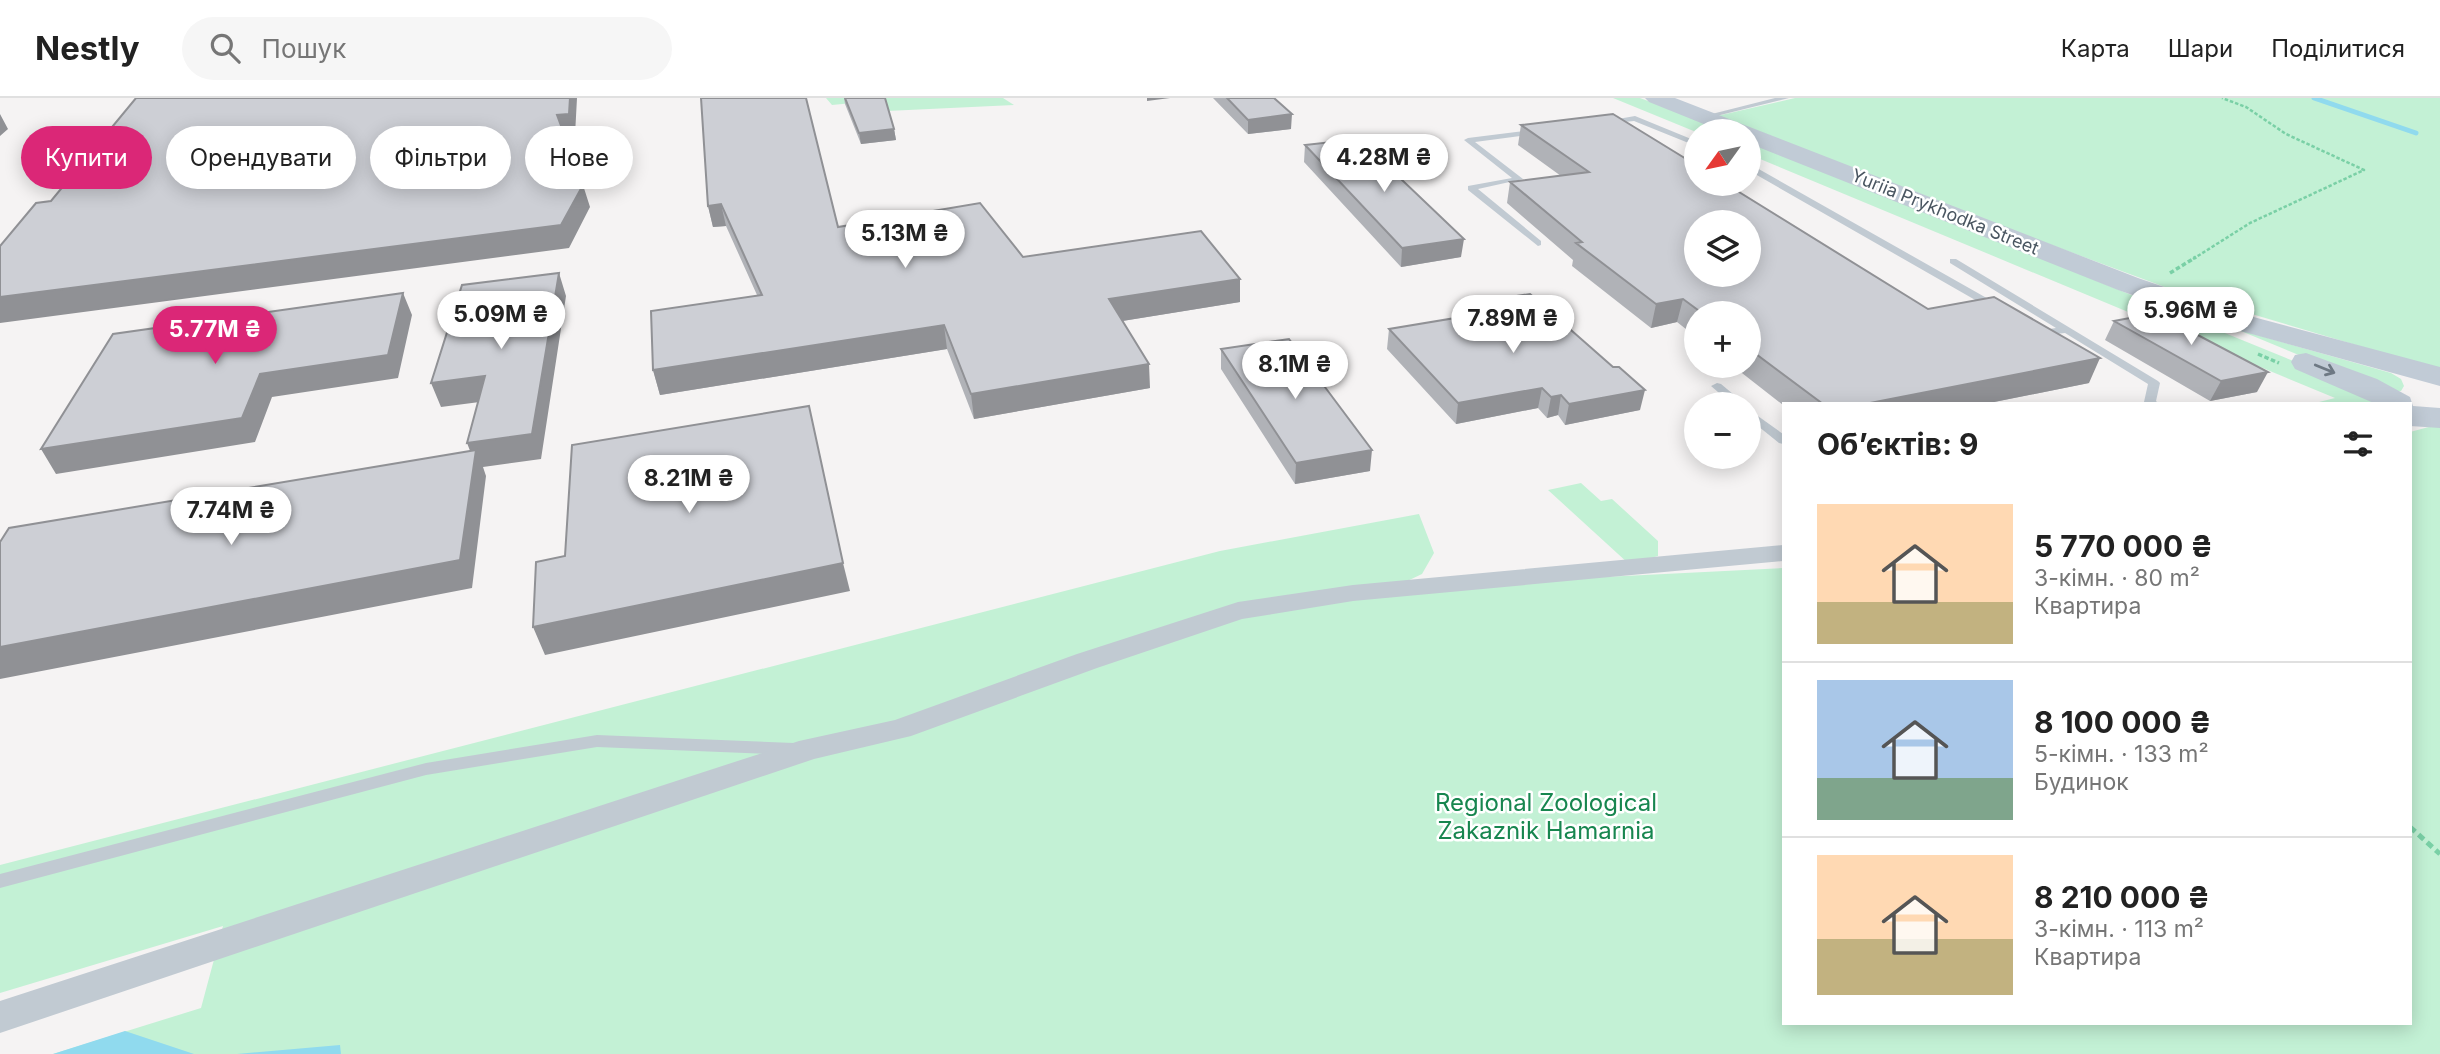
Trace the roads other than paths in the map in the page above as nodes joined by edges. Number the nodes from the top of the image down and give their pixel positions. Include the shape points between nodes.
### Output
1 (1656, 98) edge
2 (1785, 98) edge
3 (1704, 117) junction
4 (1709, 119) edge
5 (1597, 123) edge
6 (1545, 130) edge
7 (1684, 139) edge
8 (1761, 140) edge
9 (1761, 173) edge
10 (1538, 243) dead end
11 (1952, 261) dead end
12 (2135, 287) junction
13 (2006, 313) edge
14 (2029, 327) edge
15 (2066, 330) junction
16 (2440, 377) edge
17 (1717, 386) dead end
18 (1724, 392) edge
19 (2148, 402) edge
20 (2395, 402) edge
21 (2412, 408) edge
22 (2412, 416) edge
23 (2440, 418) edge
24 (1761, 422) edge
25 (1782, 439) edge
26 (1782, 553) edge
27 (810, 749) junction
28 (0, 881) edge
29 (0, 1017) edge

1 - 3 street
2 - 3 lane
3 - 4 street
5 - 7 lane via 1635,118
6 - 10 lane via 1468,140 1519,179 1471,188
8 - 12 street, Yuriia Prykhodka Street
9 - 13 lane
11 - 15 lane
12 - 16 street
12 -> 20 street
14 - 15 lane via 2041,334
15 - 19 lane via 2154,383
16 - 21 street
17 - 18 lane
22 - 23 street
24 - 25 lane
26 - 27 street via 1353,593 1238,611 901,729
27 - 28 lane via 584,743 426,769
27 - 29 street

